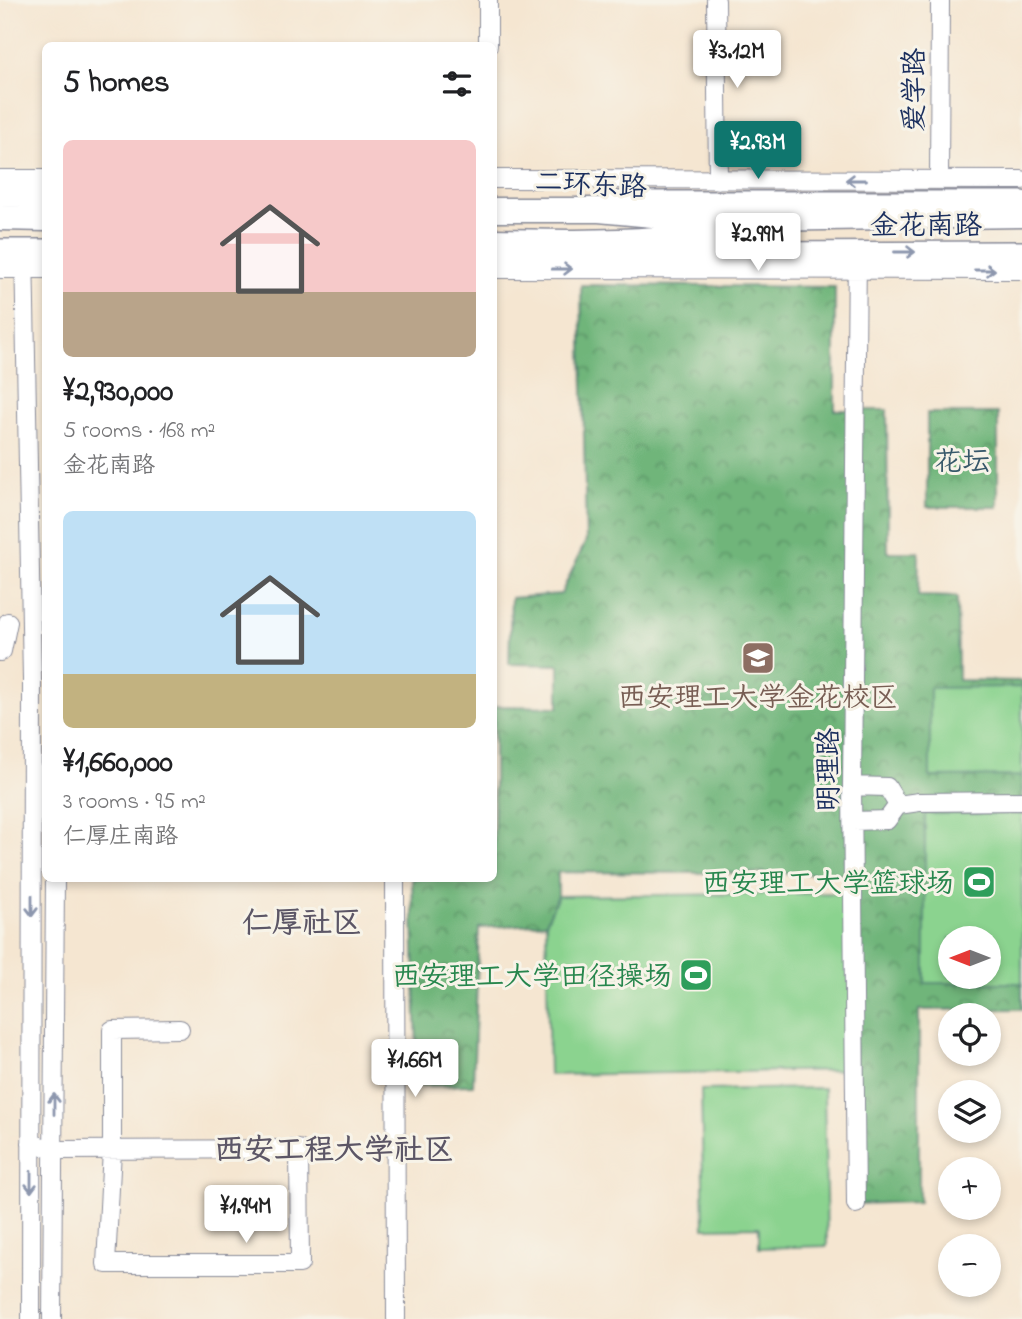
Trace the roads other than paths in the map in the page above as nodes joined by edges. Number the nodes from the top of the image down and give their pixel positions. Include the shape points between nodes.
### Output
1 (488, 0) edge
2 (716, 0) edge
3 (940, 0) edge
4 (488, 42) edge
5 (0, 179) edge
6 (42, 179) edge
7 (497, 180) edge
8 (718, 180) junction
9 (939, 180) junction
10 (1022, 180) edge
11 (0, 196) edge
12 (42, 197) edge
13 (497, 201) edge
14 (597, 202) junction
15 (1022, 202) edge
16 (497, 210) edge
17 (1022, 215) edge
18 (0, 218) edge
19 (42, 219) edge
20 (873, 224) junction
21 (657, 227) junction
22 (1022, 231) edge
23 (0, 233) edge
24 (42, 233) edge
25 (497, 241) edge
26 (0, 250) edge
27 (1022, 251) edge
28 (497, 254) edge
29 (591, 254) junction
30 (31, 256) edge
31 (857, 261) junction
32 (0, 269) edge
33 (497, 269) edge
34 (1022, 270) edge
35 (8, 622) dead end
36 (0, 652) edge
37 (39, 679) edge
38 (852, 786) junction
39 (1022, 801) edge
40 (898, 805) junction
41 (853, 821) junction
42 (55, 882) edge
43 (395, 882) edge
44 (180, 1030) dead end
45 (31, 1143) junction
46 (53, 1150) junction
47 (112, 1150) junction
48 (856, 1204) dead end
49 (31, 1319) edge
50 (52, 1319) edge
51 (396, 1319) edge

1 - 4 street
2 - 8 street
3 - 9 street, 爱学路
5 - 6 street
7 - 8 street
9 -> 8 street
9 - 10 street
11 - 12 main road
13 - 14 main road, 金花南路
14 - 15 main road, 金花南路
14 - 21 highway
16 - 21 highway, 二环东路 via 599,210
17 - 20 highway, 二环东路
18 - 19 highway
20 - 21 highway, 二环东路 via 694,234
20 - 22 highway, 二环东路
21 - 25 highway, 二环东路 via 581,242
21 - 29 highway
23 - 24 highway
26 - 30 main road
31 -> 27 main road, 金花南路
28 - 29 main road, 金花南路
29 - 31 main road, 金花南路
30 - 32 street
30 - 37 street
33 -> 31 street
31 -> 34 street
31 - 38 street, 明理路
35 - 36 street
37 -> 45 street
38 - 40 street via 887,787
38 - 41 street, 明理路
39 - 40 street
40 - 41 street via 887,820
41 - 48 street, 明理路
46 -> 42 street
43 - 51 street
44 - 47 street via 112,1030
45 - 46 street
45 -> 49 street
46 - 47 street
46 - 50 street
47 - 47 street via 299,1149 300,1264 106,1264

